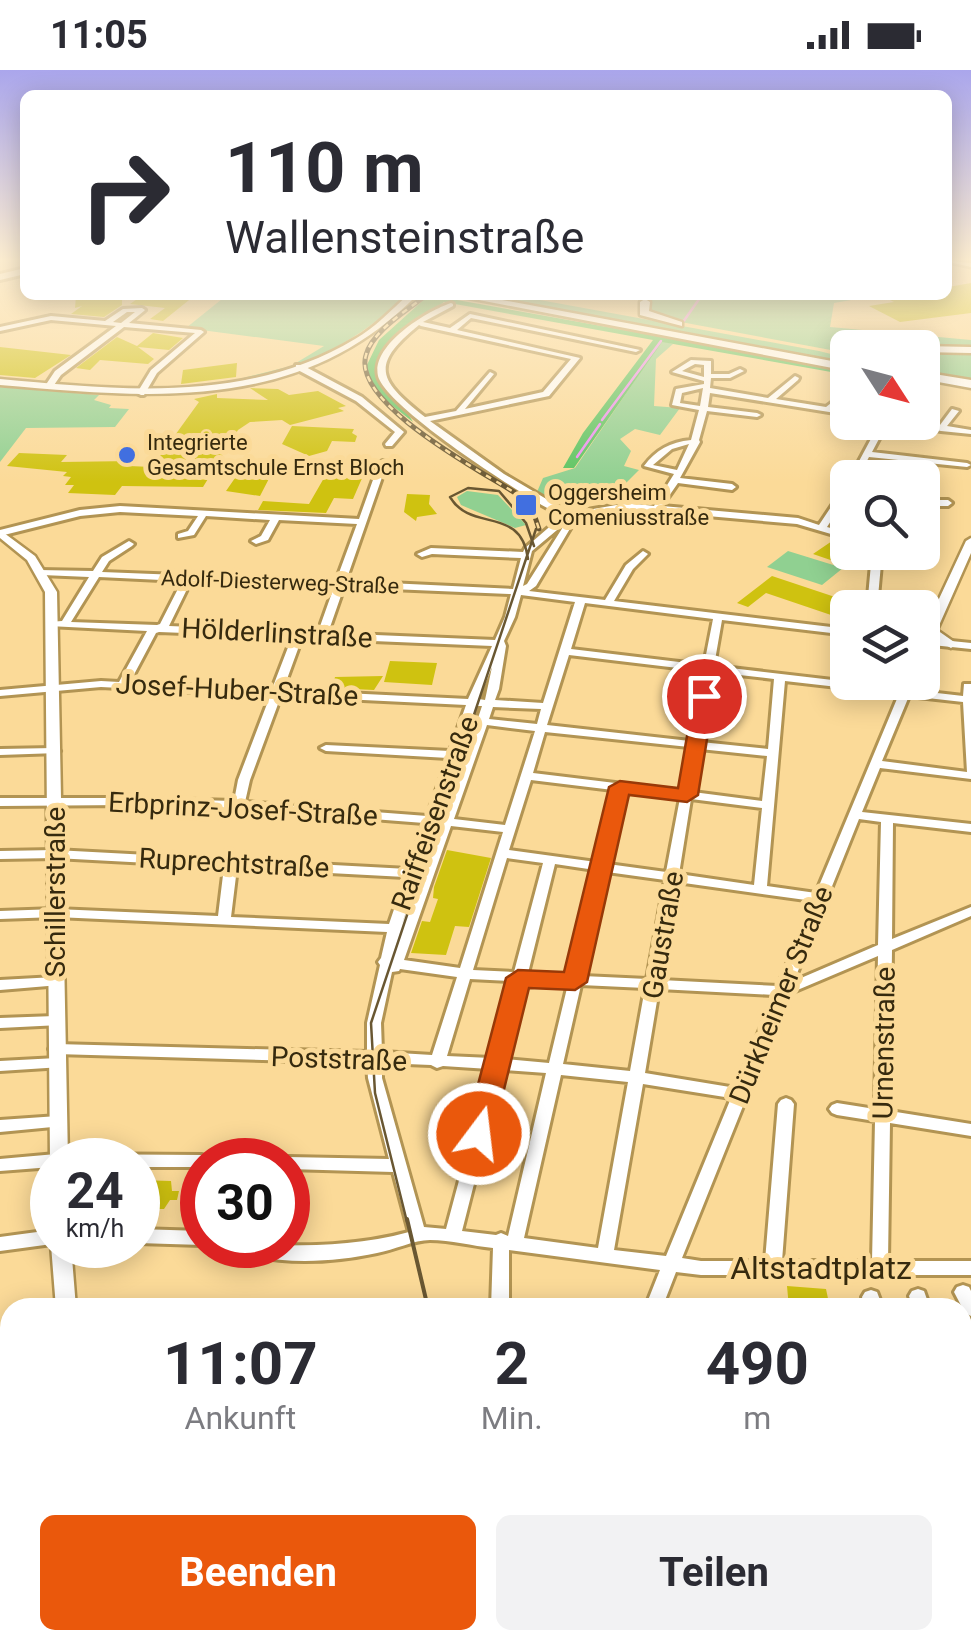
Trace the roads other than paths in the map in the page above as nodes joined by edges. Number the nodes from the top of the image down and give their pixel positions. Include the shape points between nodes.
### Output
1 (109, 335) edge
2 (198, 335) edge
3 (366, 335) edge
4 (407, 335) edge
5 (476, 335) edge
6 (570, 335) joint
7 (661, 335) edge
8 (683, 335) edge
9 (737, 335) edge
10 (554, 350) junction
11 (636, 350) dead end
12 (940, 350) edge
13 (971, 350) edge
14 (830, 352) edge
15 (830, 363) edge
16 (830, 363) edge
17 (299, 367) junction
18 (740, 371) dead end
19 (490, 374) dead end
20 (795, 378) dead end
21 (940, 379) edge
22 (940, 381) edge
23 (0, 382) edge
24 (708, 383) junction
25 (49, 386) junction
26 (971, 387) edge
27 (141, 392) junction
28 (772, 398) junction
29 (828, 408) edge
30 (706, 410) junction
31 (954, 411) dead end
32 (458, 413) junction
33 (757, 415) dead end
34 (424, 420) junction
35 (941, 429) joint
36 (971, 432) edge
37 (874, 440) edge
38 (696, 442) junction
39 (389, 444) dead end
40 (867, 454) junction
41 (864, 460) edge
42 (384, 464) dead end
43 (966, 466) dead end
44 (679, 477) junction
45 (732, 488) dead end
46 (940, 502) edge
47 (948, 502) dead end
48 (658, 506) junction
49 (204, 513) junction
50 (830, 516) edge
51 (276, 517) junction
52 (572, 518) junction
53 (361, 522) junction
54 (823, 526) junction
55 (830, 529) edge
56 (0, 533) edge
57 (182, 536) dead end
58 (256, 541) dead end
59 (130, 544) dead end
60 (969, 544) edge
61 (422, 554) dead end
62 (644, 554) dead end
63 (526, 555) junction
64 (42, 572) junction
65 (94, 574) junction
66 (188, 578) junction
67 (340, 584) junction
68 (519, 592) junction
69 (581, 599) junction
70 (608, 602) junction
71 (940, 607) edge
72 (718, 616) junction
73 (59, 624) junction
74 (159, 628) junction
75 (830, 630) edge
76 (298, 634) junction
77 (322, 635) junction
78 (940, 642) edge
79 (951, 644) joint
80 (499, 646) junction
81 (971, 646) edge
82 (565, 651) junction
83 (709, 668) junction
84 (780, 677) junction
85 (830, 681) edge
86 (123, 685) junction
87 (968, 686) dead end
88 (54, 688) junction
89 (277, 692) junction
90 (0, 693) edge
91 (940, 694) edge
92 (489, 700) junction
93 (902, 700) edge
94 (970, 700) edge
95 (474, 701) junction
96 (548, 706) junction
97 (475, 721) junction
98 (541, 728) junction
99 (696, 745) junction
100 (326, 748) dead end
101 (54, 751) junction
102 (0, 752) edge
103 (773, 753) junction
104 (463, 755) junction
105 (875, 764) junction
106 (971, 773) edge
107 (526, 776) junction
108 (620, 787) junction
109 (687, 795) junction
110 (54, 800) junction
111 (0, 802) edge
112 (768, 805) junction
113 (238, 808) junction
114 (854, 815) junction
115 (887, 818) junction
116 (440, 820) junction
117 (510, 828) junction
118 (971, 828) edge
119 (502, 853) junction
120 (55, 854) junction
121 (0, 855) edge
122 (550, 860) junction
123 (232, 863) junction
124 (601, 868) junction
125 (414, 873) junction
126 (673, 880) junction
127 (760, 891) junction
128 (820, 898) junction
129 (971, 911) edge
130 (56, 913) junction
131 (0, 915) edge
132 (224, 920) junction
133 (402, 928) junction
134 (886, 948) junction
135 (390, 963) junction
136 (465, 974) junction
137 (518, 978) junction
138 (55, 982) junction
139 (575, 982) junction
140 (0, 985) edge
141 (653, 985) junction
142 (782, 991) junction
143 (55, 1021) junction
144 (0, 1023) edge
145 (53, 1059) junction
146 (372, 1060) junction
147 (437, 1062) junction
148 (0, 1066) edge
149 (496, 1066) junction
150 (554, 1069) junction
151 (640, 1075) junction
152 (740, 1094) junction
153 (786, 1104) dead end
154 (837, 1109) dead end
155 (882, 1116) junction
156 (51, 1123) junction
157 (0, 1126) edge
158 (971, 1130) edge
159 (52, 1138) edge
160 (30, 1162) edge
161 (310, 1164) edge
162 (0, 1165) edge
163 (398, 1166) junction
164 (453, 1235) junction
165 (418, 1236) junction
166 (30, 1241) edge
167 (508, 1241) junction
168 (0, 1244) edge
169 (310, 1252) edge
170 (605, 1254) junction
171 (670, 1264) junction
172 (880, 1267) junction
173 (63, 1268) edge
174 (773, 1268) junction
175 (971, 1268) edge
176 (65, 1298) edge
177 (501, 1298) edge
178 (657, 1298) edge

1 - 25 street
2 - 27 street
3 - 17 street
4 - 34 street via 380,367 388,391
5 - 10 street
6 - 10 street
6 - 11 street
7 - 16 highway
8 - 15 highway
9 - 14 highway
10 - 32 street via 576,358 552,392
12 - 13 highway
17 - 27 street via 222,386
17 - 39 street via 358,399 400,432
18 - 24 street
19 - 32 street
20 - 28 street
21 - 26 highway
22 - 26 highway
23 - 25 street
24 - 28 street
24 - 30 street
24 - 30 street via 679,391 676,405
25 - 27 street
28 - 29 street
30 - 33 street
30 - 38 street
31 - 35 street
32 - 34 street
34 - 52 street
35 - 36 street
37 - 40 street
38 - 44 street
38 - 44 street via 682,441 648,466
40 - 41 street
40 - 43 street
42 - 53 street
44 - 45 street
44 - 48 street
46 - 47 street
48 - 52 street
48 - 54 street
49 - 51 street
49 - 56 street via 120,508
49 - 57 street
50 - 54 street
51 - 53 street
51 - 58 street
52 - 63 street via 534,542
52 - 68 street via 530,586
53 - 67 street
54 - 55 street
56 - 64 street
59 - 65 street
60 - 71 street
61 - 63 street
62 - 70 street
63 - 68 street, Raiffeisenstraße
64 - 65 street, Adolf-Diesterweg-Straße
64 - 73 street, Schillerstraße
65 - 66 street, Adolf-Diesterweg-Straße
65 - 73 street
66 - 67 street, Adolf-Diesterweg-Straße
66 - 74 street
67 - 68 street, Adolf-Diesterweg-Straße
67 - 77 street
68 - 69 street, Adolf-Diesterweg-Straße
68 - 80 street, Raiffeisenstraße
69 - 70 street, Adolf-Diesterweg-Straße
69 - 82 street
70 - 72 street, Adolf-Diesterweg-Straße
72 - 75 street, Adolf-Diesterweg-Straße
72 - 83 street, Gaustraße
73 - 74 street, Hölderlinstraße
73 - 88 street, Schillerstraße
74 - 76 street, Hölderlinstraße
74 - 86 street
76 - 77 street, Hölderlinstraße
76 - 89 street
77 - 80 street, Hölderlinstraße
78 - 79 street
79 - 81 street
80 - 92 street, Raiffeisenstraße
80 - 95 street, Raiffeisenstraße
82 - 83 street
82 - 96 street
83 - 84 street
83 - 99 street, Gaustraße
84 - 85 street
84 - 103 street
86 - 88 street, Josef-Huber-Straße
86 - 89 street, Josef-Huber-Straße
87 - 94 street
88 - 90 street, Josef-Huber-Straße
88 - 101 street, Schillerstraße
89 - 95 street, Josef-Huber-Straße
89 - 113 street
91 - 94 street
92 - 95 street, Josef-Huber-Straße
92 - 96 street, Josef-Huber-Straße
92 - 97 street, Raiffeisenstraße
93 - 105 street, Dürkheimer Straße
94 - 106 street
95 - 97 street, Raiffeisenstraße
96 - 98 street
97 - 98 street
97 - 104 street, Raiffeisenstraße
98 - 99 street
98 - 107 street
99 - 103 street
99 - 109 street, Gaustraße
100 - 104 street
101 - 102 street
101 - 110 street, Schillerstraße
103 - 112 street
104 - 116 street, Raiffeisenstraße
105 - 106 street
105 - 114 street, Dürkheimer Straße
107 - 108 street
107 - 117 street
108 - 109 street
108 - 124 street
109 - 112 street
109 - 126 street, Gaustraße
110 - 111 street, Erbprinz-Josef-Straße
110 - 113 street, Erbprinz-Josef-Straße
110 - 120 street, Schillerstraße
112 - 127 street
113 - 116 street, Erbprinz-Josef-Straße
114 - 115 street
114 - 128 street, Dürkheimer Straße
115 - 118 street
115 - 134 street, Urnenstraße
116 - 117 street, Erbprinz-Josef-Straße
116 - 125 street, Raiffeisenstraße
116 - 133 street, Raiffeisenstraße
117 - 119 street
119 - 122 street
119 - 136 street
120 - 121 street, Ruprechtstraße
120 - 123 street, Ruprechtstraße
120 - 130 street, Schillerstraße
122 - 124 street
122 - 137 street
123 - 125 street, Ruprechtstraße
123 - 132 street
124 - 126 street
124 - 139 street
125 - 133 street, Raiffeisenstraße
126 - 127 street
126 - 141 street, Gaustraße
127 - 128 street
128 - 142 street, Dürkheimer Straße
129 - 134 street
130 - 131 street
130 - 132 street
130 - 138 street, Schillerstraße
132 - 133 street
133 - 135 street, Raiffeisenstraße
134 - 142 street
134 - 155 street, Urnenstraße
135 - 136 street
135 - 146 street, Raiffeisenstraße
136 - 137 street
136 - 147 street
137 - 139 street
137 - 149 street
138 - 140 street
138 - 143 street, Schillerstraße
139 - 141 street
139 - 150 street
141 - 142 street
141 - 151 street, Gaustraße
142 - 152 street, Dürkheimer Straße
143 - 144 street
143 - 145 street, Schillerstraße
145 - 146 street, Poststraße
145 - 148 street, Poststraße
145 - 156 street, Schillerstraße
146 - 147 street, Poststraße
146 - 163 street, Raiffeisenstraße
147 - 149 street, Poststraße
149 - 150 street, Poststraße
149 - 164 street
150 - 151 street, Poststraße
150 - 167 street
151 - 152 street, Poststraße
151 - 170 street, Gaustraße
152 - 171 street, Dürkheimer Straße
153 - 174 street
154 - 155 street
155 - 158 street
155 - 172 street, Urnenstraße
156 - 157 street
156 - 159 street, Schillerstraße
160 - 162 street
161 - 163 street
163 - 165 street, Raiffeisenstraße
164 - 165 street, Altstadtplatz
164 - 167 street, Altstadtplatz
165 - 169 street, Altstadtplatz via 386,1248
166 - 168 street
167 - 170 street, Altstadtplatz
167 - 177 street
170 - 171 street, Altstadtplatz
171 - 174 street, Altstadtplatz
171 - 178 street, Dürkheimer Straße
172 - 174 street, Altstadtplatz
172 - 175 street, Altstadtplatz
173 - 176 street

